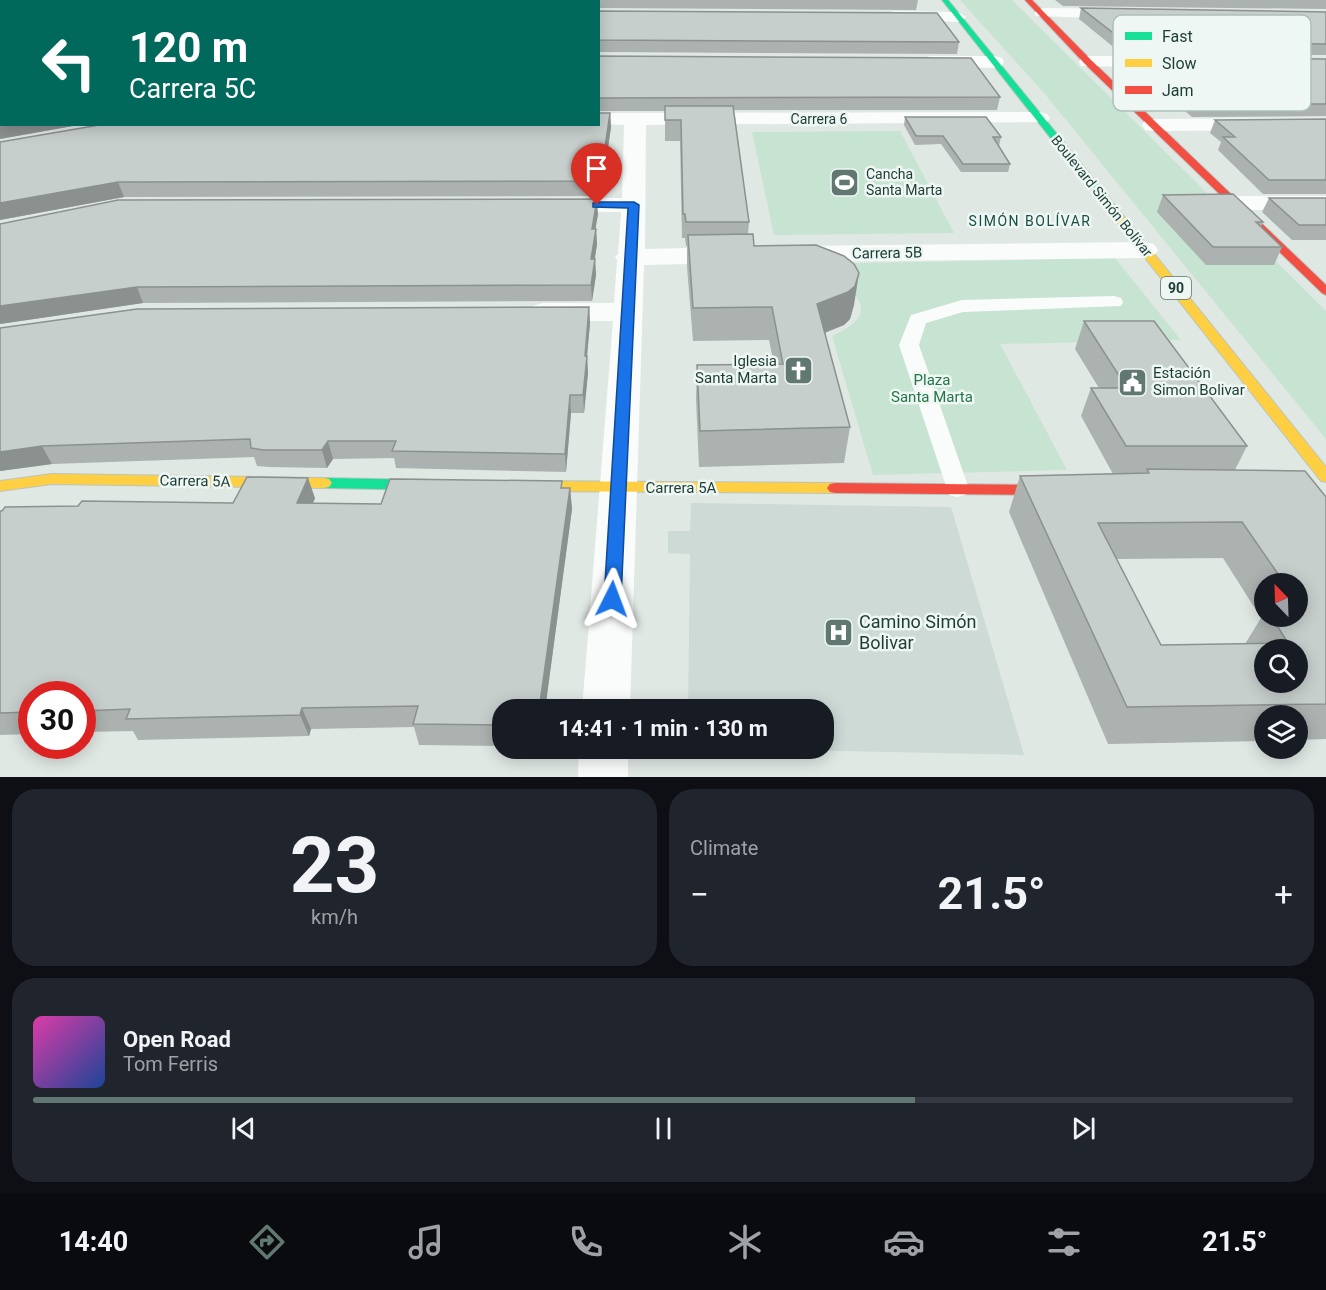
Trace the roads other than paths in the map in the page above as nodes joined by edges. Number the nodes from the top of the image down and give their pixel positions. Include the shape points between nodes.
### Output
1 (945, 0) edge
2 (1028, 0) edge
3 (1042, 13) junction
4 (1138, 14) edge
5 (878, 16) edge
6 (958, 16) junction
7 (910, 62) edge
8 (995, 62) junction
9 (1088, 62) junction
10 (1113, 62) edge
11 (1113, 86) edge
12 (1139, 111) edge
13 (635, 118) junction
14 (1040, 118) junction
15 (600, 119) edge
16 (1326, 124) edge
17 (1153, 125) junction
18 (1234, 203) junction
19 (1326, 203) edge
20 (526, 205) edge
21 (634, 205) junction
22 (1145, 250) junction
23 (629, 257) junction
24 (1326, 291) edge
25 (1114, 302) dead end
26 (521, 312) edge
27 (626, 312) junction
28 (1326, 477) edge
29 (453, 485) edge
30 (0, 486) edge
31 (500, 486) edge
32 (618, 488) junction
33 (957, 489) junction
34 (1075, 490) edge
35 (607, 699) edge
36 (604, 759) edge
37 (603, 777) edge

1 - 6 main road, Boulevard Simón Bolívar / 90
2 - 3 main road
3 - 4 street
3 - 9 main road
5 - 6 street
6 - 8 main road, Boulevard Simón Bolívar / 90
7 - 8 street
8 - 14 main road, Boulevard Simón Bolívar / 90
9 - 10 street
9 - 11 main road
12 - 17 main road
13 - 14 street, Carrera 6
13 - 15 street, Carrera 6
13 - 21 street
14 - 22 main road, Boulevard Simón Bolívar / 90
16 - 17 street
17 - 18 main road
18 - 19 street
18 - 24 main road
20 - 21 street
21 - 23 street
22 - 23 street, Carrera 5B
22 - 28 main road, Boulevard Simón Bolívar / 90
23 - 27 street
25 - 33 lane via 962,306 918,319 909,345
26 - 27 street
27 - 32 street
29 - 30 main road, Carrera 5A via 52,479
31 - 32 main road, Carrera 5A
32 - 33 main road, Carrera 5A
32 - 35 street
33 - 34 main road, Carrera 5A
36 - 37 street

